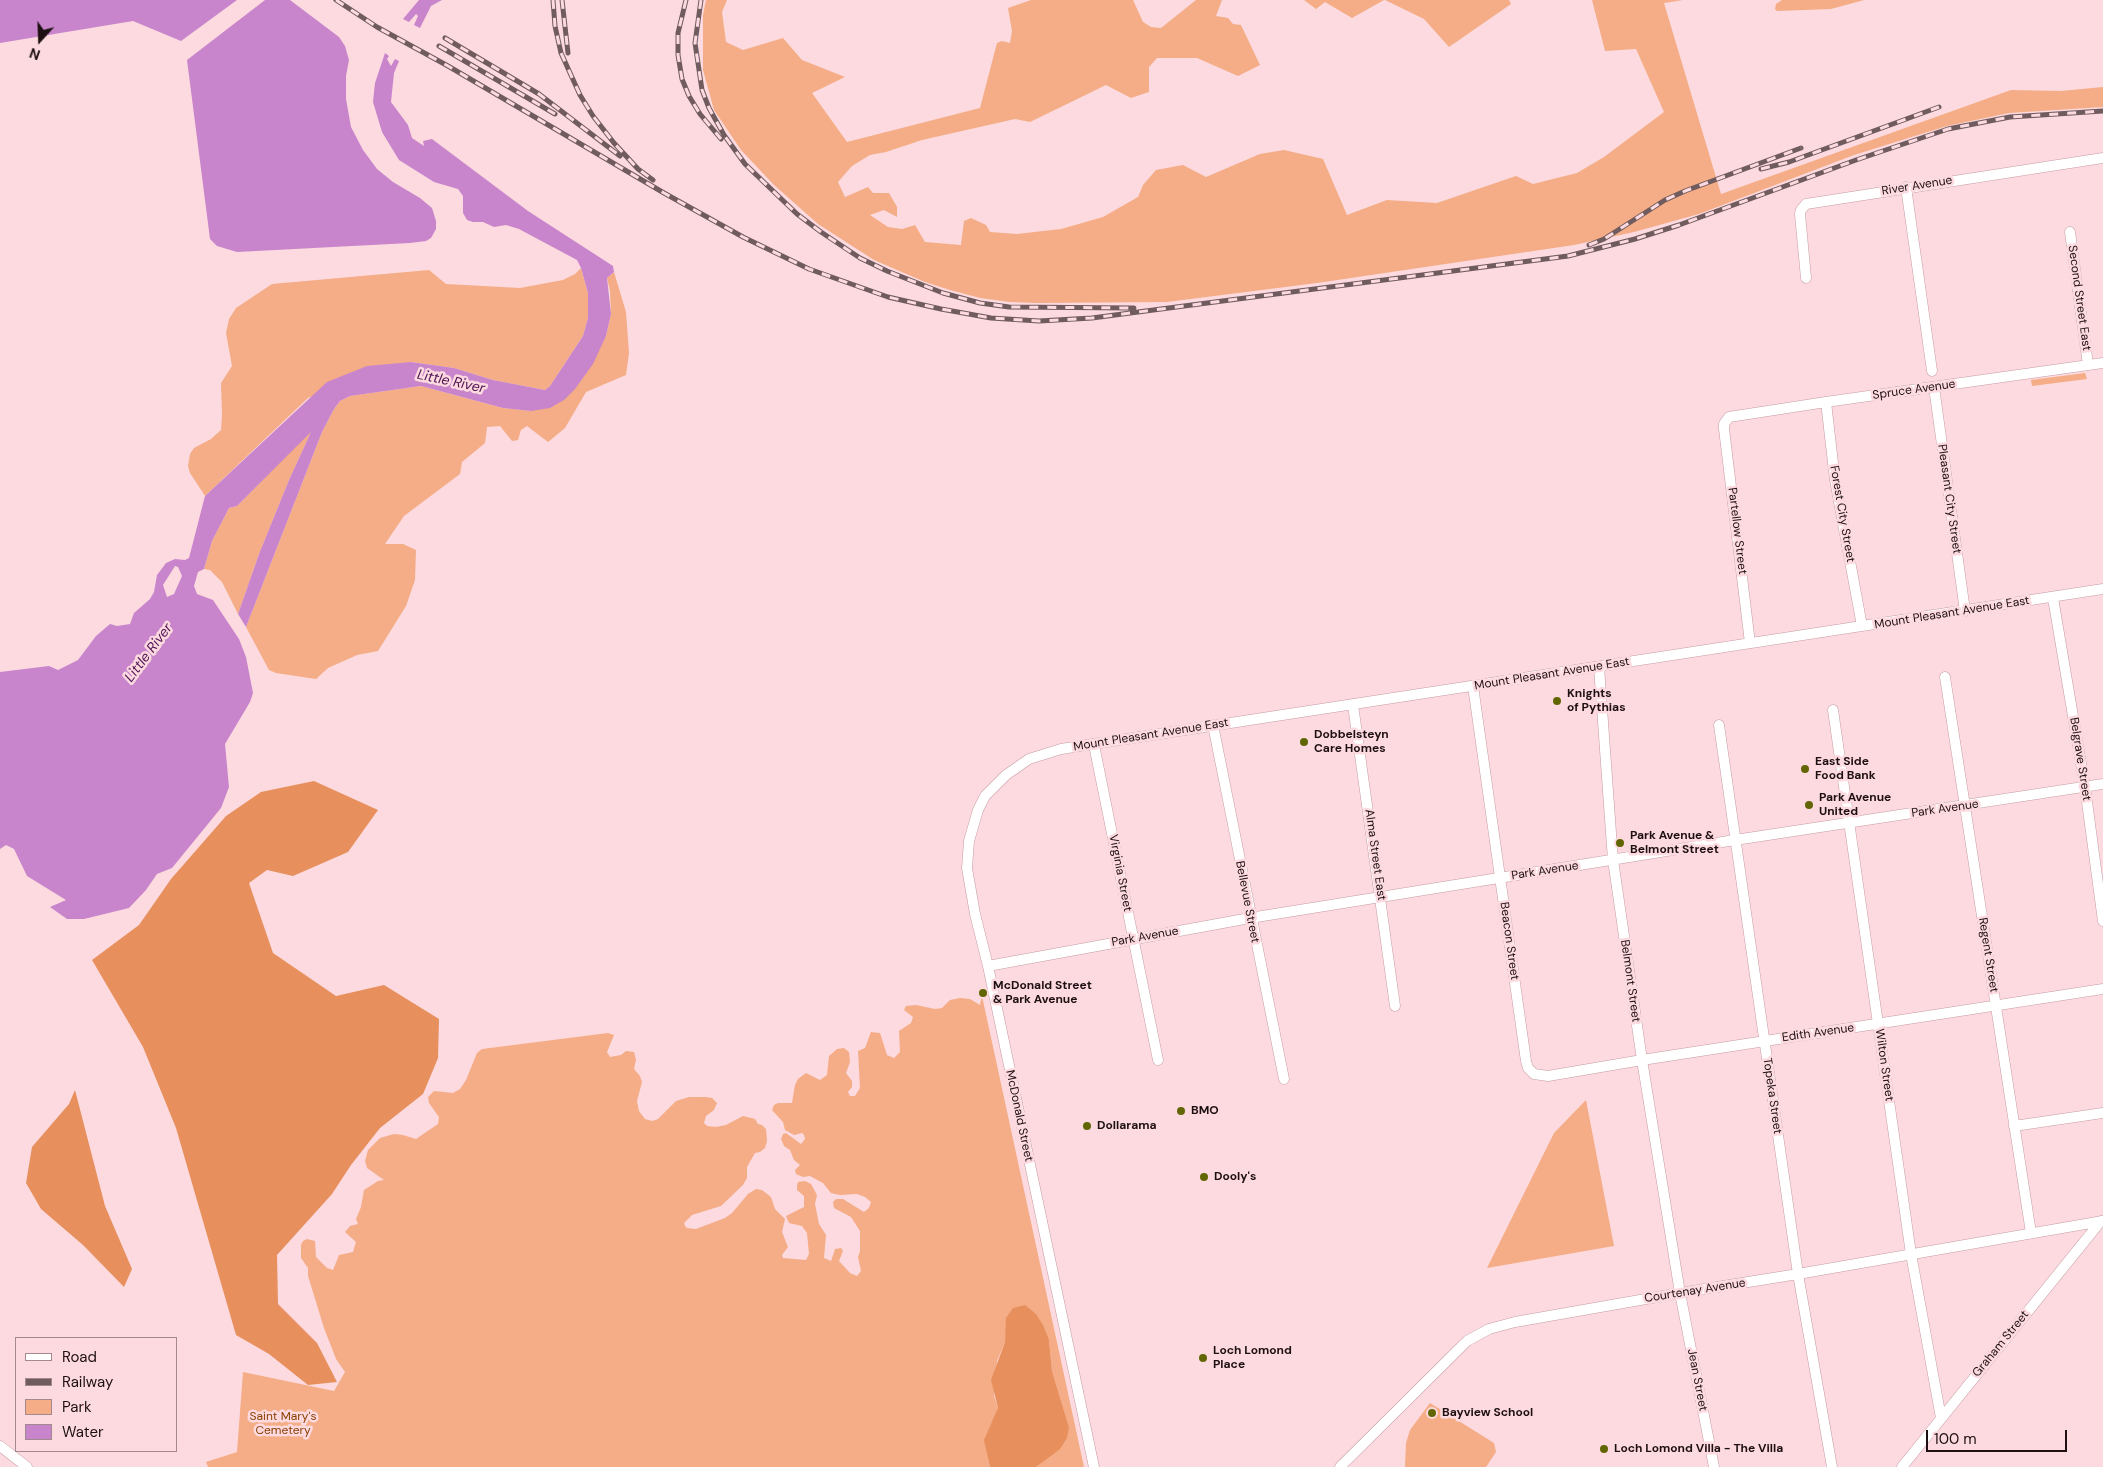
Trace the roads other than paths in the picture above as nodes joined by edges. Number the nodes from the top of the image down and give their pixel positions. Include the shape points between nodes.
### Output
1 (2103, 158) edge
2 (1906, 187) junction
3 (2070, 232) dead end
4 (1806, 278) dead end
5 (2103, 363) edge
6 (2088, 365) junction
7 (1932, 371) dead end
8 (1934, 387) junction
9 (1826, 402) junction
10 (1726, 420) joint
11 (2103, 590) edge
12 (2053, 598) junction
13 (1965, 611) junction
14 (1862, 626) junction
15 (1750, 643) junction
16 (1599, 667) junction
17 (1945, 677) dead end
18 (1473, 686) junction
19 (1353, 705) junction
20 (1833, 710) dead end
21 (1213, 725) junction
22 (1719, 725) dead end
23 (1094, 745) junction
24 (1006, 775) joint
25 (2103, 784) edge
26 (2084, 787) junction
27 (1965, 806) junction
28 (1848, 822) junction
29 (1735, 840) junction
30 (1613, 860) junction
31 (1500, 879) junction
32 (1381, 898) junction
33 (1250, 918) junction
34 (2103, 922) edge
35 (1133, 939) junction
36 (988, 966) junction
37 (2103, 989) edge
38 (1396, 1006) dead end
39 (1996, 1006) junction
40 (1878, 1024) junction
41 (1764, 1041) junction
42 (1158, 1060) dead end
43 (1642, 1060) junction
44 (1534, 1074) joint
45 (1284, 1078) dead end
46 (2103, 1112) edge
47 (2014, 1126) junction
48 (2102, 1221) edge
49 (2031, 1233) junction
50 (1911, 1254) junction
51 (1798, 1274) junction
52 (1680, 1293) junction
53 (1941, 1418) junction
54 (0, 1446) edge
55 (27, 1467) edge
56 (1094, 1467) edge
57 (1340, 1467) edge
58 (1714, 1467) edge
59 (1832, 1467) edge
60 (1902, 1467) edge

1 - 2 street, River Avenue
2 - 4 street, River Avenue via 1804,206 1800,214
2 - 7 street
3 - 6 street, Second Street East
5 - 6 street, Spruce Avenue
6 - 8 street, Spruce Avenue
8 - 9 street, Spruce Avenue
8 - 13 street, Pleasant City Street
9 - 10 street, Spruce Avenue via 1732,415
9 - 14 street, Forest City Street via 1835,480
10 - 15 street, Partellow Street via 1724,429
11 - 12 street, Mount Pleasant Avenue East
12 - 13 street, Mount Pleasant Avenue East
12 - 26 street, Belgrave Street
13 - 14 street, Mount Pleasant Avenue East
14 - 15 street, Mount Pleasant Avenue East
15 - 16 street, Mount Pleasant Avenue East
16 - 18 street, Mount Pleasant Avenue East
16 - 30 street, Belmont Street
17 - 27 street, Regent Street
18 - 19 street, Mount Pleasant Avenue East
18 - 31 street, Beacon Street
19 - 21 street, Mount Pleasant Avenue East
19 - 32 street, Alma Street East
20 - 28 street, Wilton Street
21 - 23 street, Mount Pleasant Avenue East
21 - 33 street, Bellevue Street
22 - 29 street, Topeka Street
23 - 24 street, Mount Pleasant Avenue East via 1042,754
23 - 35 street, Virginia Street
24 - 36 street, McDonald Street via 985,796 978,810 967,854 966,868 973,906
25 - 26 street, Park Avenue
26 - 27 street, Park Avenue
26 - 34 street, Belgrave Street
27 - 28 street, Park Avenue
27 - 39 street, Regent Street
28 - 29 street, Park Avenue
28 - 40 street, Wilton Street
29 - 30 street, Park Avenue
29 - 41 street, Topeka Street
30 - 31 street, Park Avenue
30 - 43 street, Belmont Street
31 - 32 street, Park Avenue
31 - 44 street, Beacon Street via 1526,1061
32 - 33 street, Park Avenue
32 - 38 street, Alma Street East
33 - 35 street, Park Avenue
33 - 45 street, Bellevue Street
35 - 36 street, Park Avenue
35 - 42 street, Virginia Street
36 - 56 street, McDonald Street
37 - 39 street, Edith Avenue
39 - 40 street, Edith Avenue
39 - 47 street, Regent Street
40 - 41 street, Edith Avenue
40 - 50 street, Wilton Street
41 - 43 street, Edith Avenue
41 - 51 street, Topeka Street
43 - 44 street, Edith Avenue via 1548,1076
43 - 52 street, Belmont Street
46 - 47 street
47 - 49 street, Regent Street
48 - 49 street, Courtenay Avenue
48 - 53 street, Graham Street
49 - 50 street, Courtenay Avenue
50 - 51 street, Courtenay Avenue
50 - 53 street, Wilton Street
51 - 52 street, Courtenay Avenue
51 - 59 street, Topeka Street
52 - 57 street, Courtenay Avenue via 1515,1322 1478,1333
52 - 58 street, Jean Street
53 - 60 street, Graham Street
54 - 55 street

